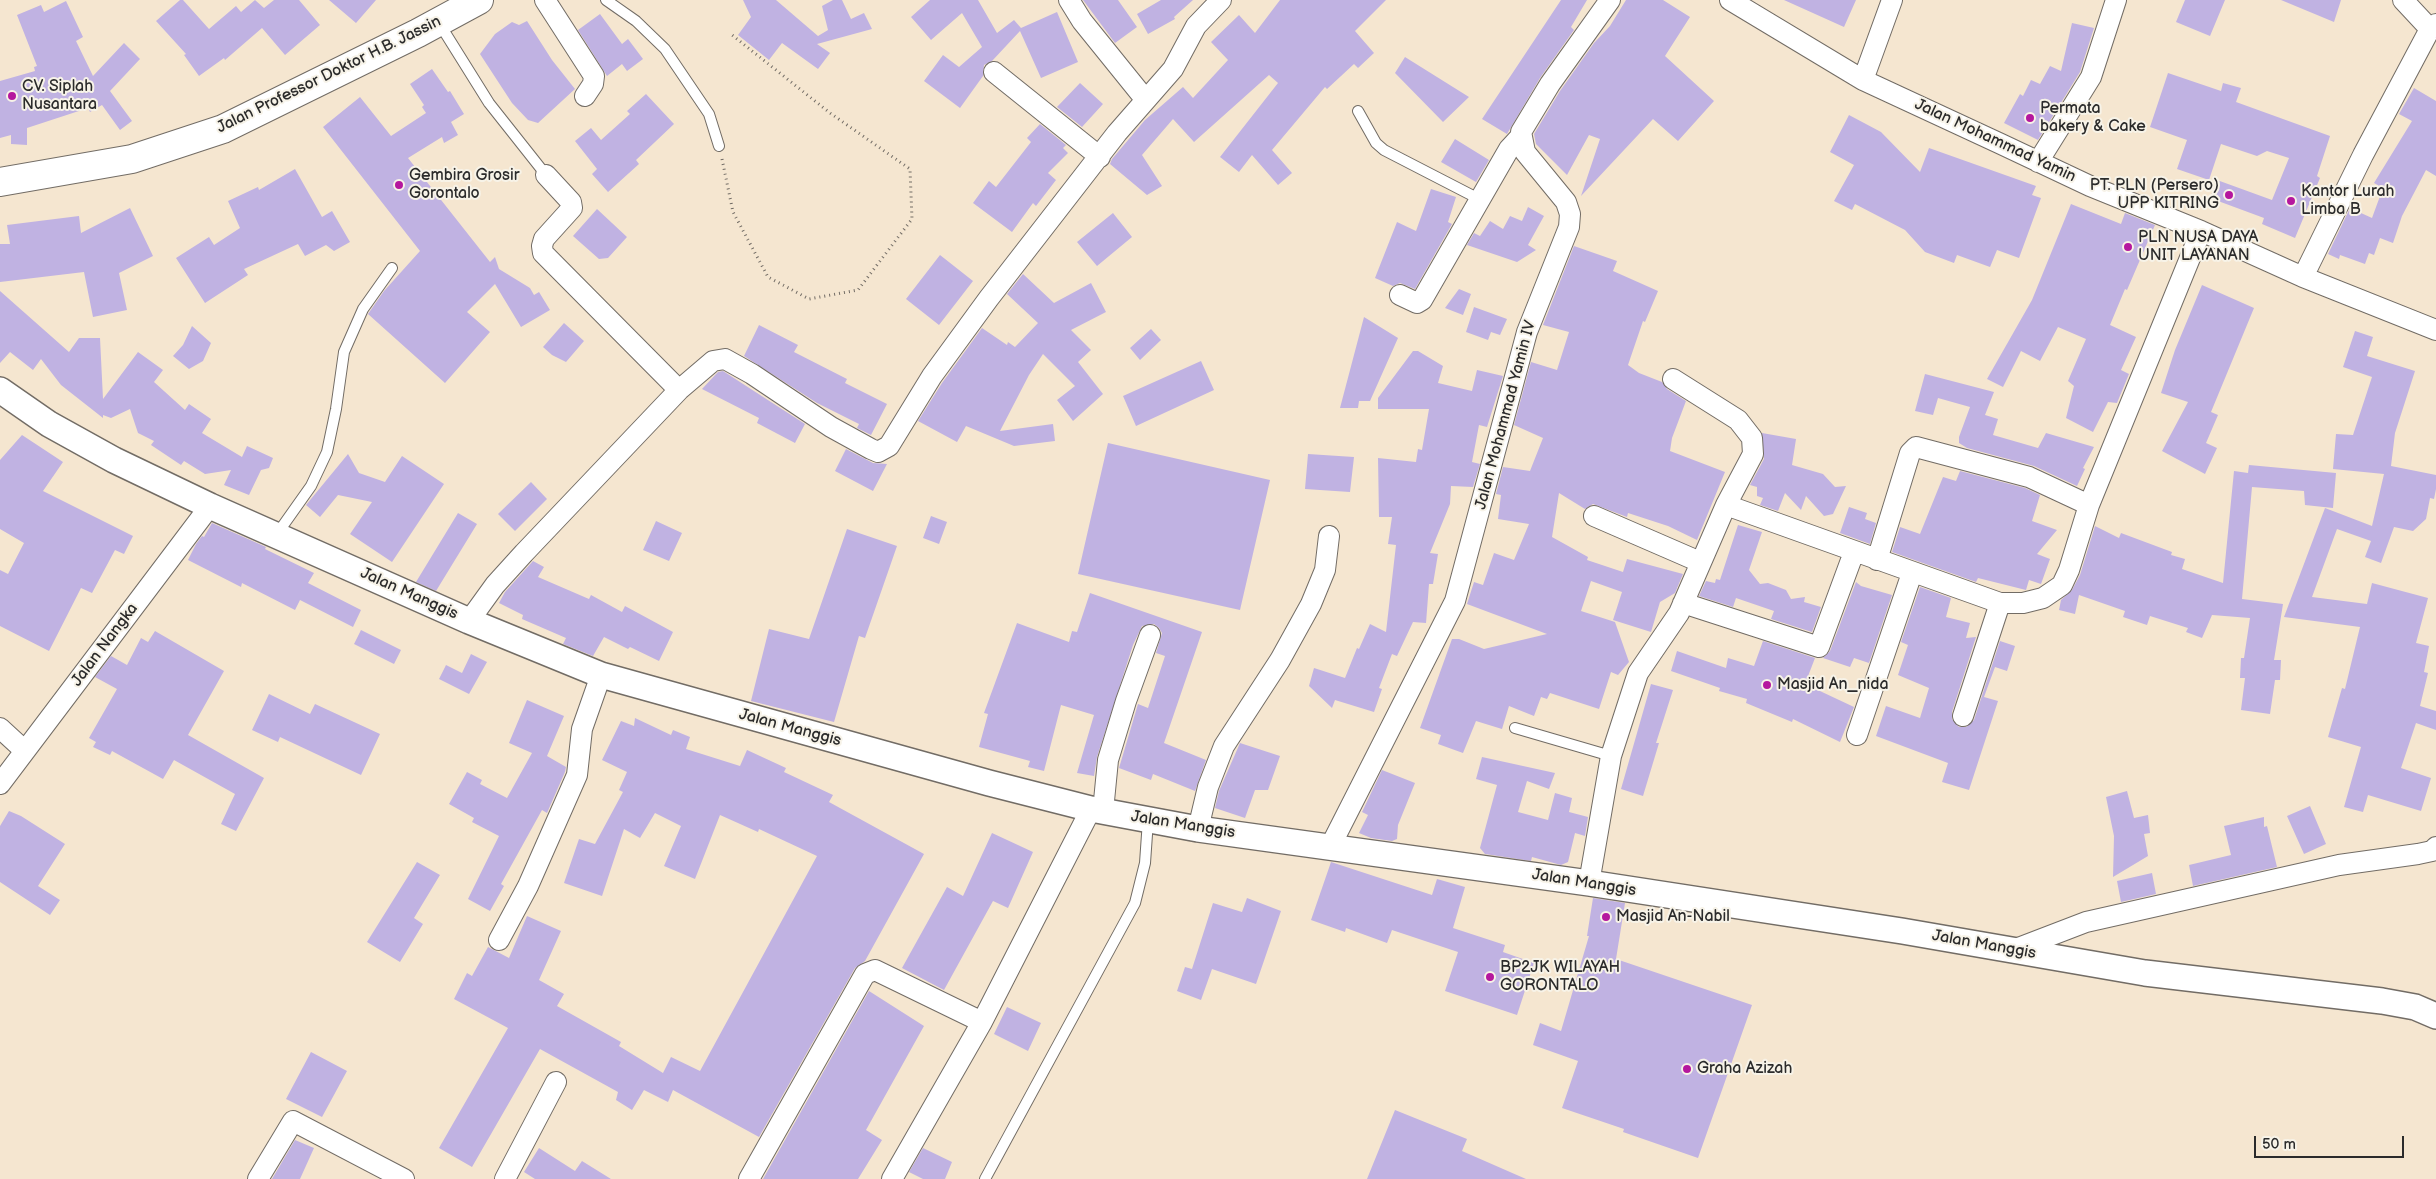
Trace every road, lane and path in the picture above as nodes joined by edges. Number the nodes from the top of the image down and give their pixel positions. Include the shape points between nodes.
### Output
1 (479, 0) edge
2 (544, 0) edge
3 (606, 0) edge
4 (1069, 0) edge
5 (1221, 0) edge
6 (1610, 0) edge
7 (1730, 0) edge
8 (1892, 0) edge
9 (2116, 0) edge
10 (2403, 0) edge
11 (438, 22) junction
12 (2433, 27) edge
13 (732, 35) dead end
14 (994, 72) dead end
15 (1863, 80) junction
16 (585, 96) dead end
17 (1145, 99) junction
18 (1358, 111) dead end
19 (1521, 136) junction
20 (719, 146) joint
21 (1100, 157) junction
22 (2038, 162) junction
23 (546, 175) joint
24 (0, 182) edge
25 (1481, 200) junction
26 (2201, 231) junction
27 (392, 268) dead end
28 (2303, 277) junction
29 (1400, 295) dead end
30 (2436, 330) edge
31 (1673, 379) dead end
32 (0, 390) edge
33 (679, 390) junction
34 (1726, 505) junction
35 (2089, 505) junction
36 (210, 506) junction
37 (1594, 516) dead end
38 (277, 534) junction
39 (1329, 536) dead end
40 (1854, 552) junction
41 (1877, 560) junction
42 (1700, 562) junction
43 (1912, 573) junction
44 (1683, 603) junction
45 (2000, 603) junction
46 (469, 621) junction
47 (1150, 635) dead end
48 (601, 675) junction
49 (1963, 716) dead end
50 (0, 728) edge
51 (1515, 728) dead end
52 (1856, 736) dead end
53 (26, 750) junction
54 (1611, 756) junction
55 (0, 784) edge
56 (1097, 810) junction
57 (1148, 820) junction
58 (1198, 829) junction
59 (1330, 847) junction
60 (2436, 847) edge
61 (1589, 883) junction
62 (499, 940) dead end
63 (2013, 950) junction
64 (2436, 1016) edge
65 (982, 1022) junction
66 (556, 1082) dead end
67 (258, 1179) edge
68 (404, 1179) edge
69 (505, 1179) edge
70 (749, 1179) edge
71 (892, 1179) edge
72 (985, 1179) edge

1 - 11 highway, Jalan Professor Doktor H.B. Jassin
2 - 16 street via 594,76
3 - 20 lane via 636,21 664,50 709,114
4 - 17 street
5 - 17 street via 1202,17 1173,69
6 - 19 street via 1550,84
7 - 15 street, Jalan Mohammad Yamin
8 - 15 street
9 - 22 street via 2091,77
10 - 12 street
11 - 23 lane via 489,103
11 - 24 highway, Jalan Professor Doktor H.B. Jassin via 223,129 132,159
12 - 28 street via 2362,154
13 - 20 path via 830,113 910,169 912,219 858,290 809,299 768,277 733,212
14 - 21 street
15 - 22 street, Jalan Mohammad Yamin
17 - 21 street
18 - 25 lane via 1376,143 1384,150
19 - 25 street via 1509,149
19 - 59 street, Jalan Mohammad Yamin IV via 1525,152 1566,202 1570,214 1569,227 1527,332 1454,601
21 - 33 street via 989,298 932,376 884,450 878,452 856,442 726,359 713,361
22 - 26 street, Jalan Mohammad Yamin
23 - 33 street via 572,202 572,208 544,240 543,253
25 - 29 street via 1422,300 1417,303
26 - 28 street, Jalan Mohammad Yamin
26 - 35 street
27 - 38 lane via 363,309 344,352 327,452 311,486
28 - 30 street, Jalan Mohammad Yamin
31 - 34 street via 1738,420 1752,438 1753,454
32 - 36 street, Jalan Manggis via 49,424 114,460
33 - 46 street via 524,553
34 - 40 street
34 - 42 street
35 - 41 street via 2029,477 1916,447 1910,453
35 - 45 street via 2062,585 2043,598 2023,603
36 - 38 street, Jalan Manggis
36 - 53 street, Jalan Nangka
37 - 42 street
38 - 46 street, Jalan Manggis
39 - 58 street via 1325,570 1311,604 1280,660 1224,746 1208,787
40 - 41 street
40 - 44 street via 1819,647
41 - 43 street
42 - 44 street
43 - 45 street
43 - 52 street
44 - 54 street via 1638,673
45 - 49 street
46 - 48 street, Jalan Manggis
47 - 56 street via 1108,760
48 - 56 street, Jalan Manggis via 988,783
48 - 62 street via 582,728 577,776 528,886
50 - 53 street
51 - 54 lane
53 - 55 street, Jalan Nangka
54 - 61 street
56 - 57 street, Jalan Manggis
56 - 65 street
57 - 58 street, Jalan Manggis
57 - 72 lane via 1145,863 1135,902
58 - 59 street, Jalan Manggis
59 - 61 street, Jalan Manggis
60 - 63 street via 2432,851 2339,865 2086,922
61 - 63 street, Jalan Manggis
63 - 64 street, Jalan Manggis via 2145,973 2382,1001 2415,1007
65 - 70 street via 875,970 865,974
65 - 71 street
66 - 69 street
67 - 68 street via 293,1121

